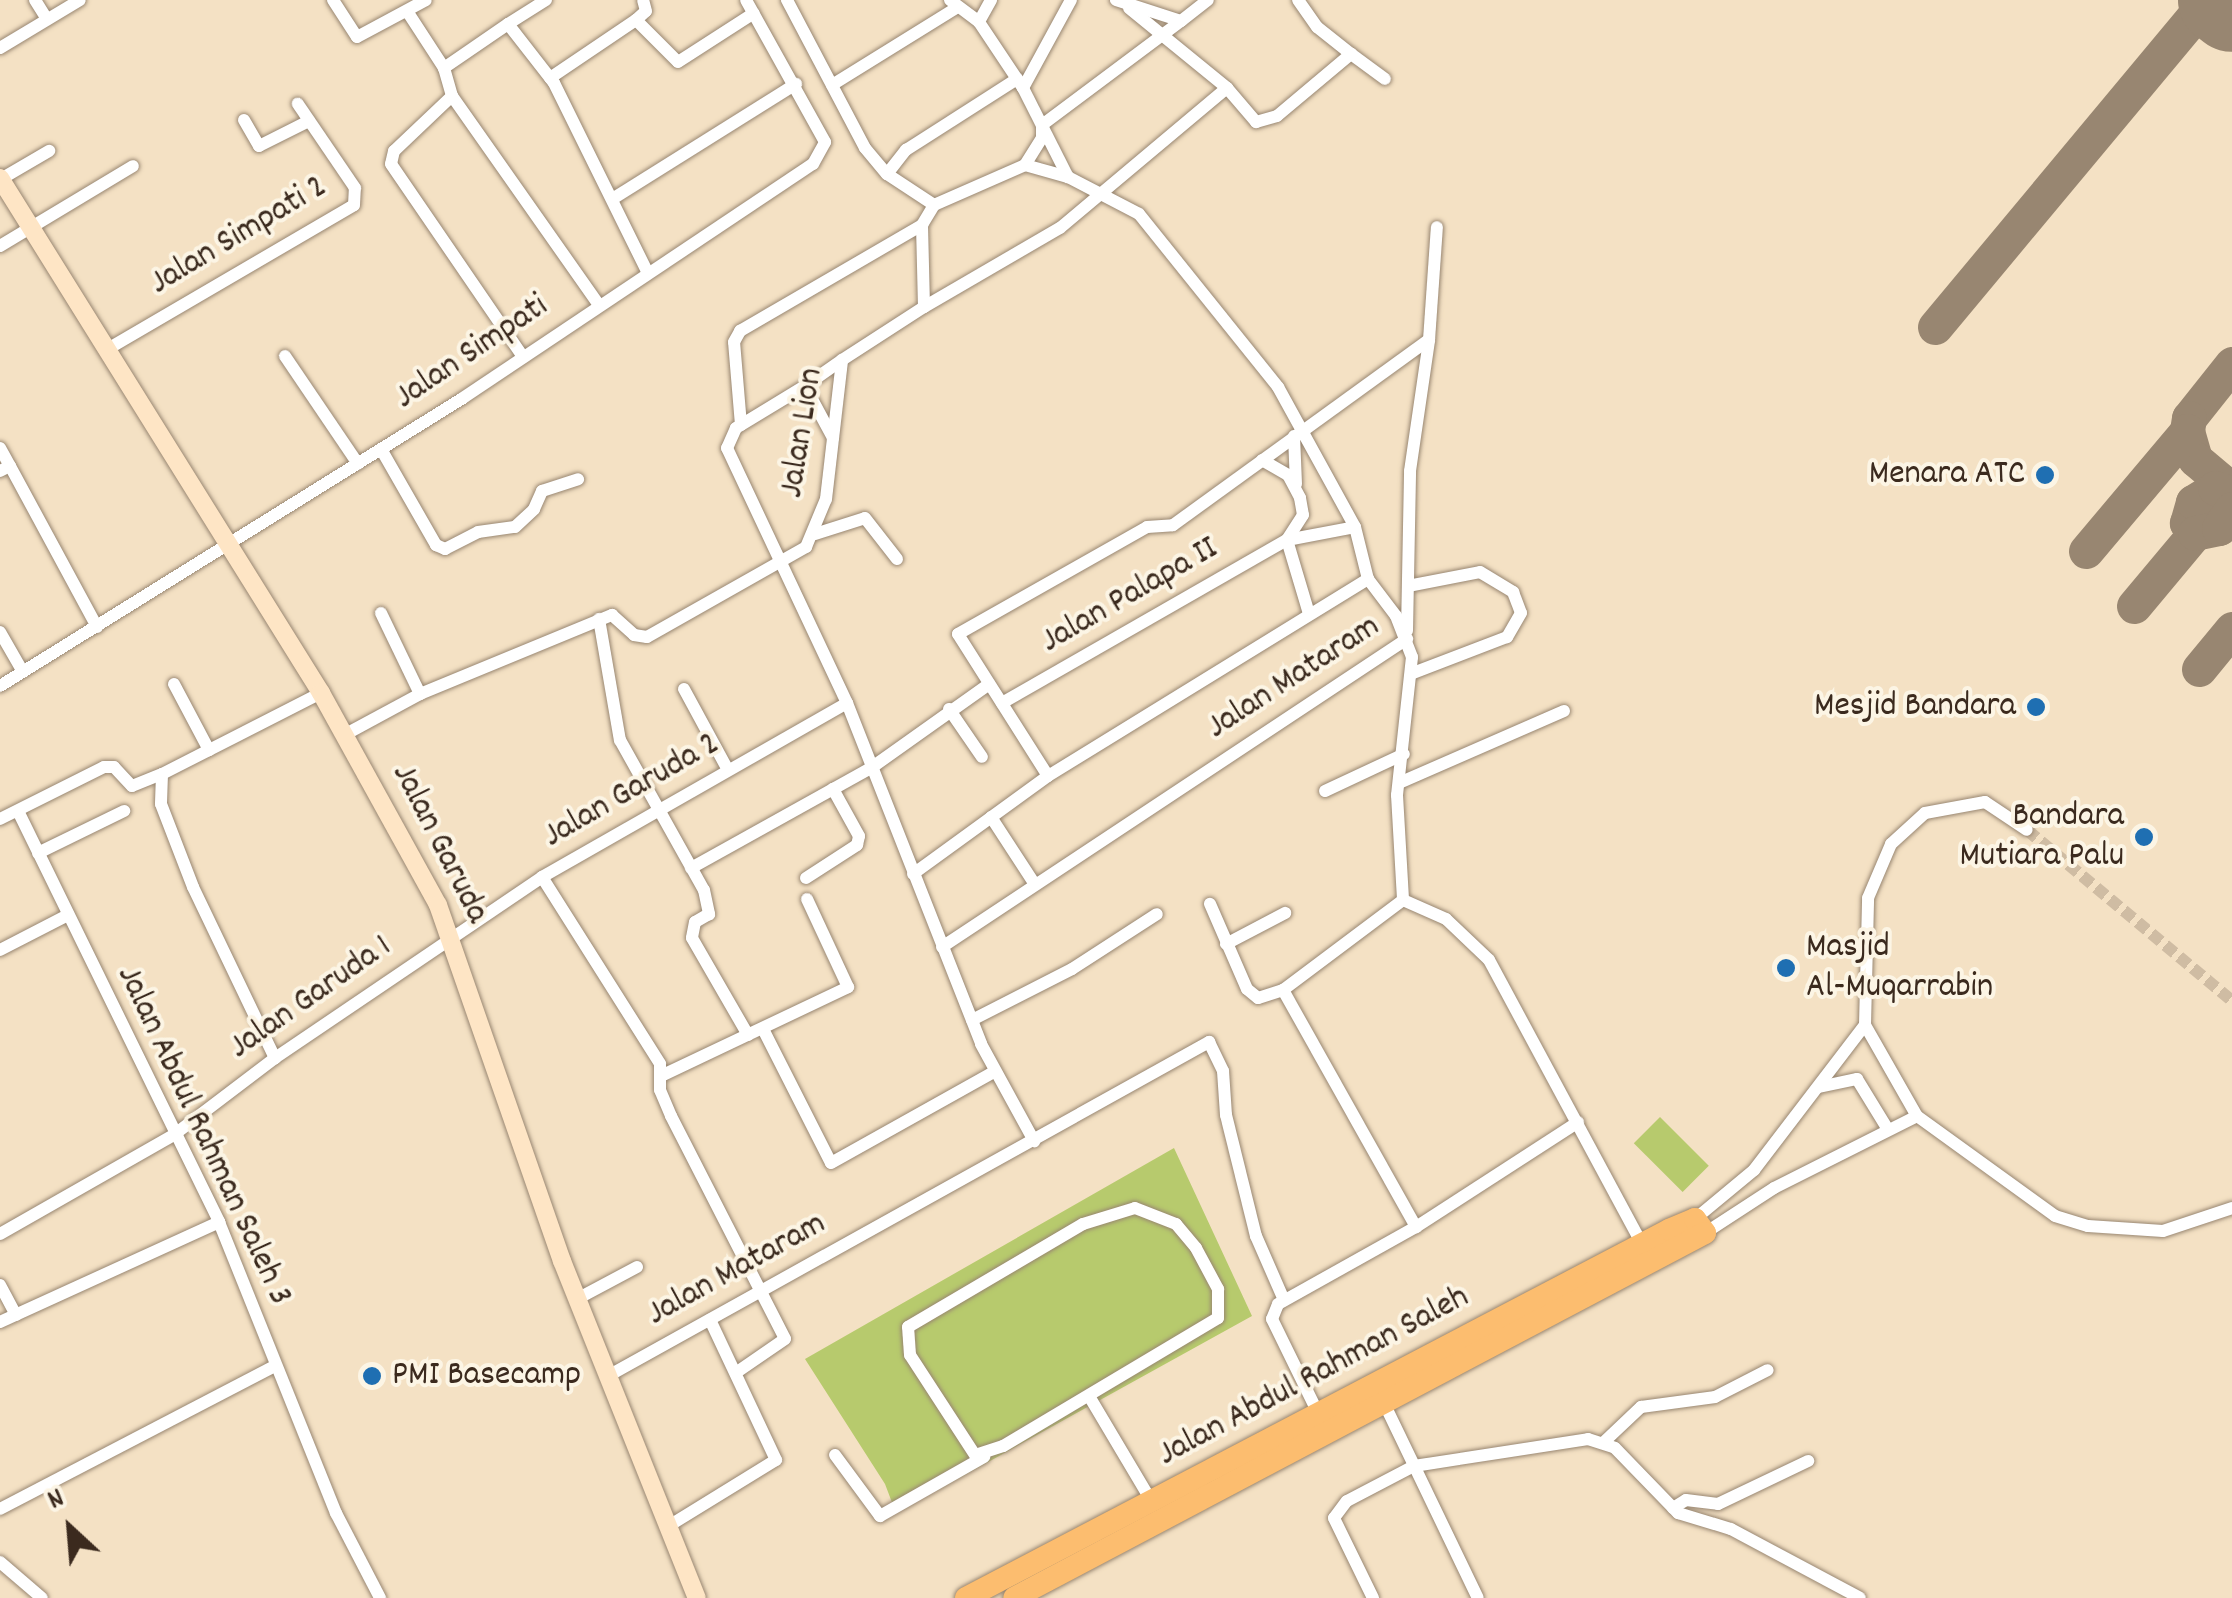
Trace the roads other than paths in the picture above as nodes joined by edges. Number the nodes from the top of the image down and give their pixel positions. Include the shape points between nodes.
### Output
1 (35, 0) edge
2 (80, 0) edge
3 (333, 0) edge
4 (426, 0) edge
5 (546, 0) edge
6 (643, 0) edge
7 (746, 0) edge
8 (787, 0) edge
9 (991, 0) edge
10 (1071, 0) edge
11 (1116, 0) edge
12 (1208, 0) edge
13 (1298, 0) edge
14 (954, 3) edge
15 (1129, 8) junction
16 (406, 11) junction
17 (754, 13) junction
18 (47, 20) junction
19 (636, 20) junction
20 (1181, 21) junction
21 (979, 22) junction
22 (508, 24) junction
23 (1162, 37) junction
24 (0, 48) edge
25 (1351, 54) junction
26 (444, 68) junction
27 (550, 78) junction
28 (1385, 78) dead end
29 (796, 84) junction
30 (1020, 84) junction
31 (832, 85) junction
32 (1227, 88) junction
33 (452, 96) junction
34 (298, 104) dead end
35 (244, 120) dead end
36 (309, 121) junction
37 (1042, 125) junction
38 (49, 151) dead end
39 (1025, 165) junction
40 (133, 166) dead end
41 (887, 174) junction
42 (1068, 177) junction
43 (0, 178) edge
44 (1098, 195) junction
45 (614, 198) junction
46 (934, 205) junction
47 (922, 225) junction
48 (1437, 227) dead end
49 (31, 228) junction
50 (0, 246) edge
51 (648, 274) junction
52 (598, 304) junction
53 (924, 307) junction
54 (1429, 340) junction
55 (106, 350) junction
56 (284, 356) dead end
57 (523, 357) junction
58 (842, 360) junction
59 (805, 386) junction
60 (741, 425) junction
61 (1299, 433) junction
62 (833, 438) junction
63 (0, 448) edge
64 (381, 449) junction
65 (1262, 460) junction
66 (358, 464) junction
67 (5, 468) edge
68 (578, 479) dead end
69 (1296, 487) junction
70 (1355, 527) junction
71 (815, 534) junction
72 (1287, 540) junction
73 (228, 546) junction
74 (897, 559) dead end
75 (781, 564) junction
76 (1368, 579) junction
77 (1408, 586) junction
78 (381, 614) dead end
79 (1308, 614) junction
80 (599, 620) junction
81 (97, 628) junction
82 (0, 632) edge
83 (1407, 639) junction
84 (23, 672) junction
85 (1413, 673) junction
86 (174, 684) dead end
87 (988, 684) junction
88 (0, 686) edge
89 (684, 689) dead end
90 (321, 693) junction
91 (420, 694) junction
92 (847, 703) junction
93 (1002, 703) junction
94 (949, 709) junction
95 (1564, 711) dead end
96 (346, 734) junction
97 (209, 750) junction
98 (1404, 754) junction
99 (982, 757) dead end
100 (871, 768) junction
101 (728, 770) junction
102 (162, 774) junction
103 (1048, 776) junction
104 (1399, 783) junction
105 (833, 790) junction
106 (1325, 791) dead end
107 (18, 810) junction
108 (124, 811) dead end
109 (658, 811) junction
110 (991, 817) junction
111 (0, 819) edge
112 (2027, 830) tunnel mouth
113 (38, 853) junction
114 (691, 868) junction
115 (913, 874) junction
116 (542, 877) junction
117 (806, 878) dead end
118 (1034, 884) junction
119 (807, 899) dead end
120 (1402, 900) junction
121 (1210, 904) dead end
122 (1286, 913) dead end
123 (1157, 914) dead end
124 (66, 916) junction
125 (451, 935) junction
126 (1226, 944) junction
127 (942, 948) junction
128 (0, 950) edge
129 (1283, 990) junction
130 (972, 1020) junction
131 (1866, 1025) junction
132 (763, 1029) junction
133 (748, 1035) junction
134 (275, 1058) junction
135 (994, 1072) junction
136 (663, 1074) junction
137 (1817, 1088) junction
138 (1917, 1116) junction
139 (1578, 1122) junction
140 (1887, 1128) junction
141 (175, 1134) junction
142 (1034, 1141) junction
143 (2232, 1208) edge
144 (218, 1222) junction
145 (1700, 1226) junction
146 (1416, 1227) junction
147 (0, 1234) edge
148 (1642, 1244) junction
149 (637, 1266) dead end
150 (0, 1286) edge
151 (760, 1290) junction
152 (577, 1300) junction
153 (1284, 1300) junction
154 (16, 1315) junction
155 (710, 1320) junction
156 (0, 1322) edge
157 (1468, 1349) junction
158 (275, 1366) junction
159 (1768, 1370) dead end
160 (737, 1372) junction
161 (608, 1376) junction
162 (1089, 1396) junction
163 (1384, 1403) junction
164 (1319, 1415) junction
165 (1606, 1442) junction
166 (991, 1453) junction
167 (835, 1456) dead end
168 (1808, 1461) dead end
169 (1414, 1466) junction
170 (1152, 1502) junction
171 (1718, 1504) junction
172 (1674, 1508) junction
173 (0, 1509) edge
174 (1714, 1522) junction
175 (668, 1528) junction
176 (0, 1562) edge
177 (1032, 1576) junction
178 (373, 1596) edge
179 (42, 1598) edge
180 (697, 1598) edge
181 (966, 1598) edge
182 (1014, 1598) edge
183 (1373, 1598) edge
184 (1478, 1598) edge
185 (1860, 1598) edge

1 - 18 street
2 - 18 street
3 - 16 street via 357,36
4 - 16 street
5 - 22 street
6 - 19 street via 646,11
7 - 17 street, Jalan Simpati
8 - 31 street
9 - 21 street
10 - 30 street
11 - 15 street
12 - 20 street
13 - 25 street via 1316,26
14 - 21 street
14 - 31 street
15 - 20 street
15 - 23 street
16 - 26 street
17 - 19 street via 678,62
17 - 29 street, Jalan Simpati
18 - 24 street
19 - 27 street
20 - 23 street
21 - 30 street
22 - 26 street
22 - 27 street
23 - 32 street
23 - 37 street
25 - 28 street
25 - 32 street via 1263,122 1253,120
26 - 33 street
27 - 45 street
29 - 45 street
29 - 51 street, Jalan Simpati via 825,142 823,154
30 - 37 street
30 - 41 street via 906,150
31 - 41 street
32 - 44 street, Jalan Lion
33 - 52 street
33 - 57 street via 394,151 393,172
34 - 36 street, Jalan Simpati 2
35 - 36 street via 259,146
36 - 55 street, Jalan Simpati 2 via 355,188 354,205
37 - 39 street
37 - 42 street
38 - 43 street
39 - 42 street
39 - 46 street
40 - 49 street
41 - 46 street
42 - 44 street
43 - 49 street, Jalan Garuda
44 - 53 street, Jalan Lion via 1060,228
44 - 61 street via 1126,205 1153,230
45 - 51 street
46 - 47 street
47 - 53 street
47 - 60 street via 740,332 734,342
48 - 54 street
49 - 50 street
49 - 55 street, Jalan Garuda
51 - 52 street, Jalan Simpati
52 - 57 street, Jalan Simpati
53 - 58 street, Jalan Lion
54 - 61 street
54 - 77 street via 1410,471
55 - 73 street, Jalan Garuda
56 - 66 street
57 - 64 street, Jalan Simpati
58 - 59 street
58 - 62 street, Jalan Lion
59 - 60 street
59 - 62 street
60 - 75 street via 727,448
61 - 65 street
61 - 69 street
61 - 70 street
62 - 71 street, Jalan Lion
63 - 67 street
64 - 66 street, Jalan Simpati
64 - 68 street via 445,550 478,532 515,527 542,491
65 - 69 street via 1278,466
65 - 87 street via 1173,525 1147,527 962,631 957,641
66 - 73 street, Jalan Simpati
67 - 81 street
69 - 72 street via 1302,515
70 - 72 street, Jalan Palapa II
70 - 76 street
71 - 74 street via 865,518
71 - 75 street, Jalan Lion
72 - 79 street
72 - 93 street, Jalan Palapa II
73 - 81 street, Jalan Simpati
73 - 90 street, Jalan Garuda
75 - 80 street, Jalan Lion via 647,637 634,634 616,615
75 - 92 street
76 - 79 street
76 - 83 street
77 - 83 street
77 - 85 street via 1480,572 1513,592 1521,613 1500,642
78 - 91 street
79 - 103 street
80 - 91 street
80 - 109 street via 620,740
81 - 84 street, Jalan Simpati
82 - 84 street
83 - 85 street, Jalan Mataram
83 - 118 street, Jalan Mataram
84 - 88 street, Jalan Simpati
85 - 98 street, Jalan Mataram
86 - 97 street
87 - 93 street
87 - 94 street
89 - 101 street
90 - 96 street, Jalan Garuda
90 - 97 street
91 - 96 street
92 - 100 street
92 - 101 street, Jalan Garuda 2
93 - 103 street
94 - 99 street
94 - 100 street
95 - 104 street
96 - 125 street, Jalan Garuda
97 - 102 street
98 - 104 street, Jalan Mataram
98 - 106 street
100 - 105 street
100 - 115 street
101 - 109 street, Jalan Garuda 2
102 - 107 street via 132,786 114,767 104,768
102 - 134 street via 161,804 193,887
103 - 110 street
104 - 120 street, Jalan Mataram
105 - 114 street
105 - 117 street via 860,836 858,844
107 - 111 street
107 - 113 street, Jalan Abdul Rahman Saleh 3
108 - 113 street
109 - 114 street
109 - 116 street, Jalan Garuda 2
110 - 115 street
110 - 118 street
112 - 131 street via 1985,802 1925,813 1891,844 1868,898
113 - 124 street, Jalan Abdul Rahman Saleh 3
114 - 133 street via 710,907 690,930 692,938
115 - 127 street
116 - 125 street, Jalan Garuda 2
116 - 136 street
118 - 127 street, Jalan Mataram
119 - 132 street via 848,987
120 - 129 street
120 - 139 street via 1446,920 1489,960
121 - 126 street
122 - 126 street
123 - 130 street via 1072,969
124 - 128 street
124 - 141 street, Jalan Abdul Rahman Saleh 3
125 - 134 street, Jalan Garuda 1
125 - 152 street, Jalan Garuda
126 - 129 street via 1251,996
127 - 130 street
129 - 146 street
130 - 135 street
131 - 137 street, Jalan Abdul Rahman Saleh
131 - 138 street
132 - 133 street
132 - 135 street via 832,1163
133 - 136 street
134 - 141 street, Jalan Garuda 1
135 - 142 street
136 - 151 street via 660,1090 671,1116
137 - 140 street via 1858,1079
137 - 145 street, Jalan Abdul Rahman Saleh
138 - 140 street, Jalan Abdul Rahman Saleh
138 - 143 street via 2023,1195 2072,1221 2162,1231
139 - 146 street
139 - 148 street
140 - 145 street, Jalan Abdul Rahman Saleh
141 - 144 street, Jalan Abdul Rahman Saleh 3
141 - 147 street, Jalan Garuda 1
142 - 151 street, Jalan Mataram
142 - 153 street, Jalan Mataram via 1210,1042 1223,1071 1226,1115 1253,1225
144 - 154 street
144 - 158 street, Jalan Abdul Rahman Saleh 3
145 - 148 highway, Jalan Abdul Rahman Saleh
145 - 157 highway, Jalan Abdul Rahman Saleh
146 - 153 street
148 - 157 highway, Jalan Abdul Rahman Saleh
149 - 152 street
150 - 154 street
151 - 155 street, Jalan Mataram
151 - 160 street via 785,1343
152 - 161 street, Jalan Garuda
153 - 164 street via 1272,1319
154 - 156 street
155 - 160 street
155 - 161 street, Jalan Mataram
157 - 163 highway, Jalan Abdul Rahman Saleh
157 - 164 highway, Jalan Abdul Rahman Saleh
158 - 173 street
158 - 178 street, Jalan Abdul Rahman Saleh 3
159 - 165 street via 1715,1397 1641,1407
160 - 175 street via 776,1460
161 - 175 street, Jalan Garuda
162 - 166 street
162 - 166 street via 1218,1318 1218,1289 1196,1248 1156,1213 1118,1210 1084,1224 908,1327 910,1355 964,1446 975,1456
162 - 170 street
163 - 169 street
163 - 177 highway, Jalan Abdul Rahman Saleh
164 - 170 highway, Jalan Abdul Rahman Saleh
165 - 169 street via 1558,1441
165 - 172 street
166 - 167 street via 880,1516
168 - 171 street
169 - 183 street via 1336,1513
169 - 184 street
170 - 177 highway, Jalan Abdul Rahman Saleh
171 - 172 street via 1686,1500
171 - 174 street
172 - 174 street
174 - 185 street
175 - 180 street, Jalan Garuda
176 - 179 street
177 - 181 highway, Jalan Abdul Rahman Saleh
177 - 182 highway, Jalan Abdul Rahman Saleh

